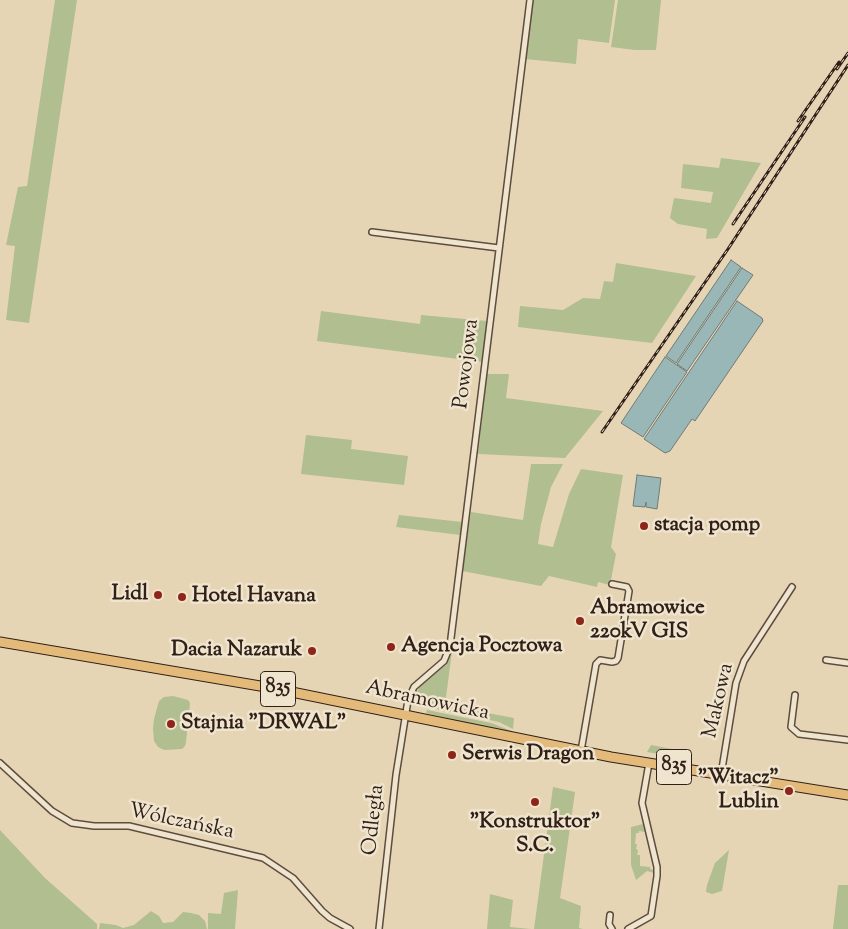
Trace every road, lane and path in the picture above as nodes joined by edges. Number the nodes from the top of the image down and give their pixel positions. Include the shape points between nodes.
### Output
1 (530, 0) edge
2 (372, 232) dead end
3 (499, 248) junction
4 (612, 584) dead end
5 (792, 587) dead end
6 (0, 642) edge
7 (826, 660) dead end
8 (848, 663) edge
9 (795, 695) dead end
10 (405, 715) junction
11 (848, 740) edge
12 (581, 751) junction
13 (0, 763) edge
14 (648, 763) junction
15 (721, 775) junction
16 (848, 795) edge
17 (610, 915) dead end
18 (350, 929) edge
19 (379, 929) edge
20 (612, 929) edge
21 (628, 929) edge

1 - 3 street, Powojowa
2 - 3 street
3 - 10 street, Powojowa via 449,649 442,663 413,688
4 - 12 street via 627,587 629,591 618,658 612,662 600,660 596,664
5 - 15 street, Makowa via 744,660 736,683
6 - 10 main road, Abramowicka / 835 via 246,683
7 - 8 street
9 - 11 street via 791,727 799,734
10 - 12 main road, Abramowicka / 835
10 - 19 street, Odległa
12 - 14 main road, Abramowicka / 835
13 - 18 street, Wólczańska via 52,811 72,823 129,826 264,858 293,878 330,918
14 - 15 main road, Abramowicka / 835
14 - 21 street via 642,803 657,870 650,916
15 - 16 main road, Abramowicka / 835
17 - 20 street

